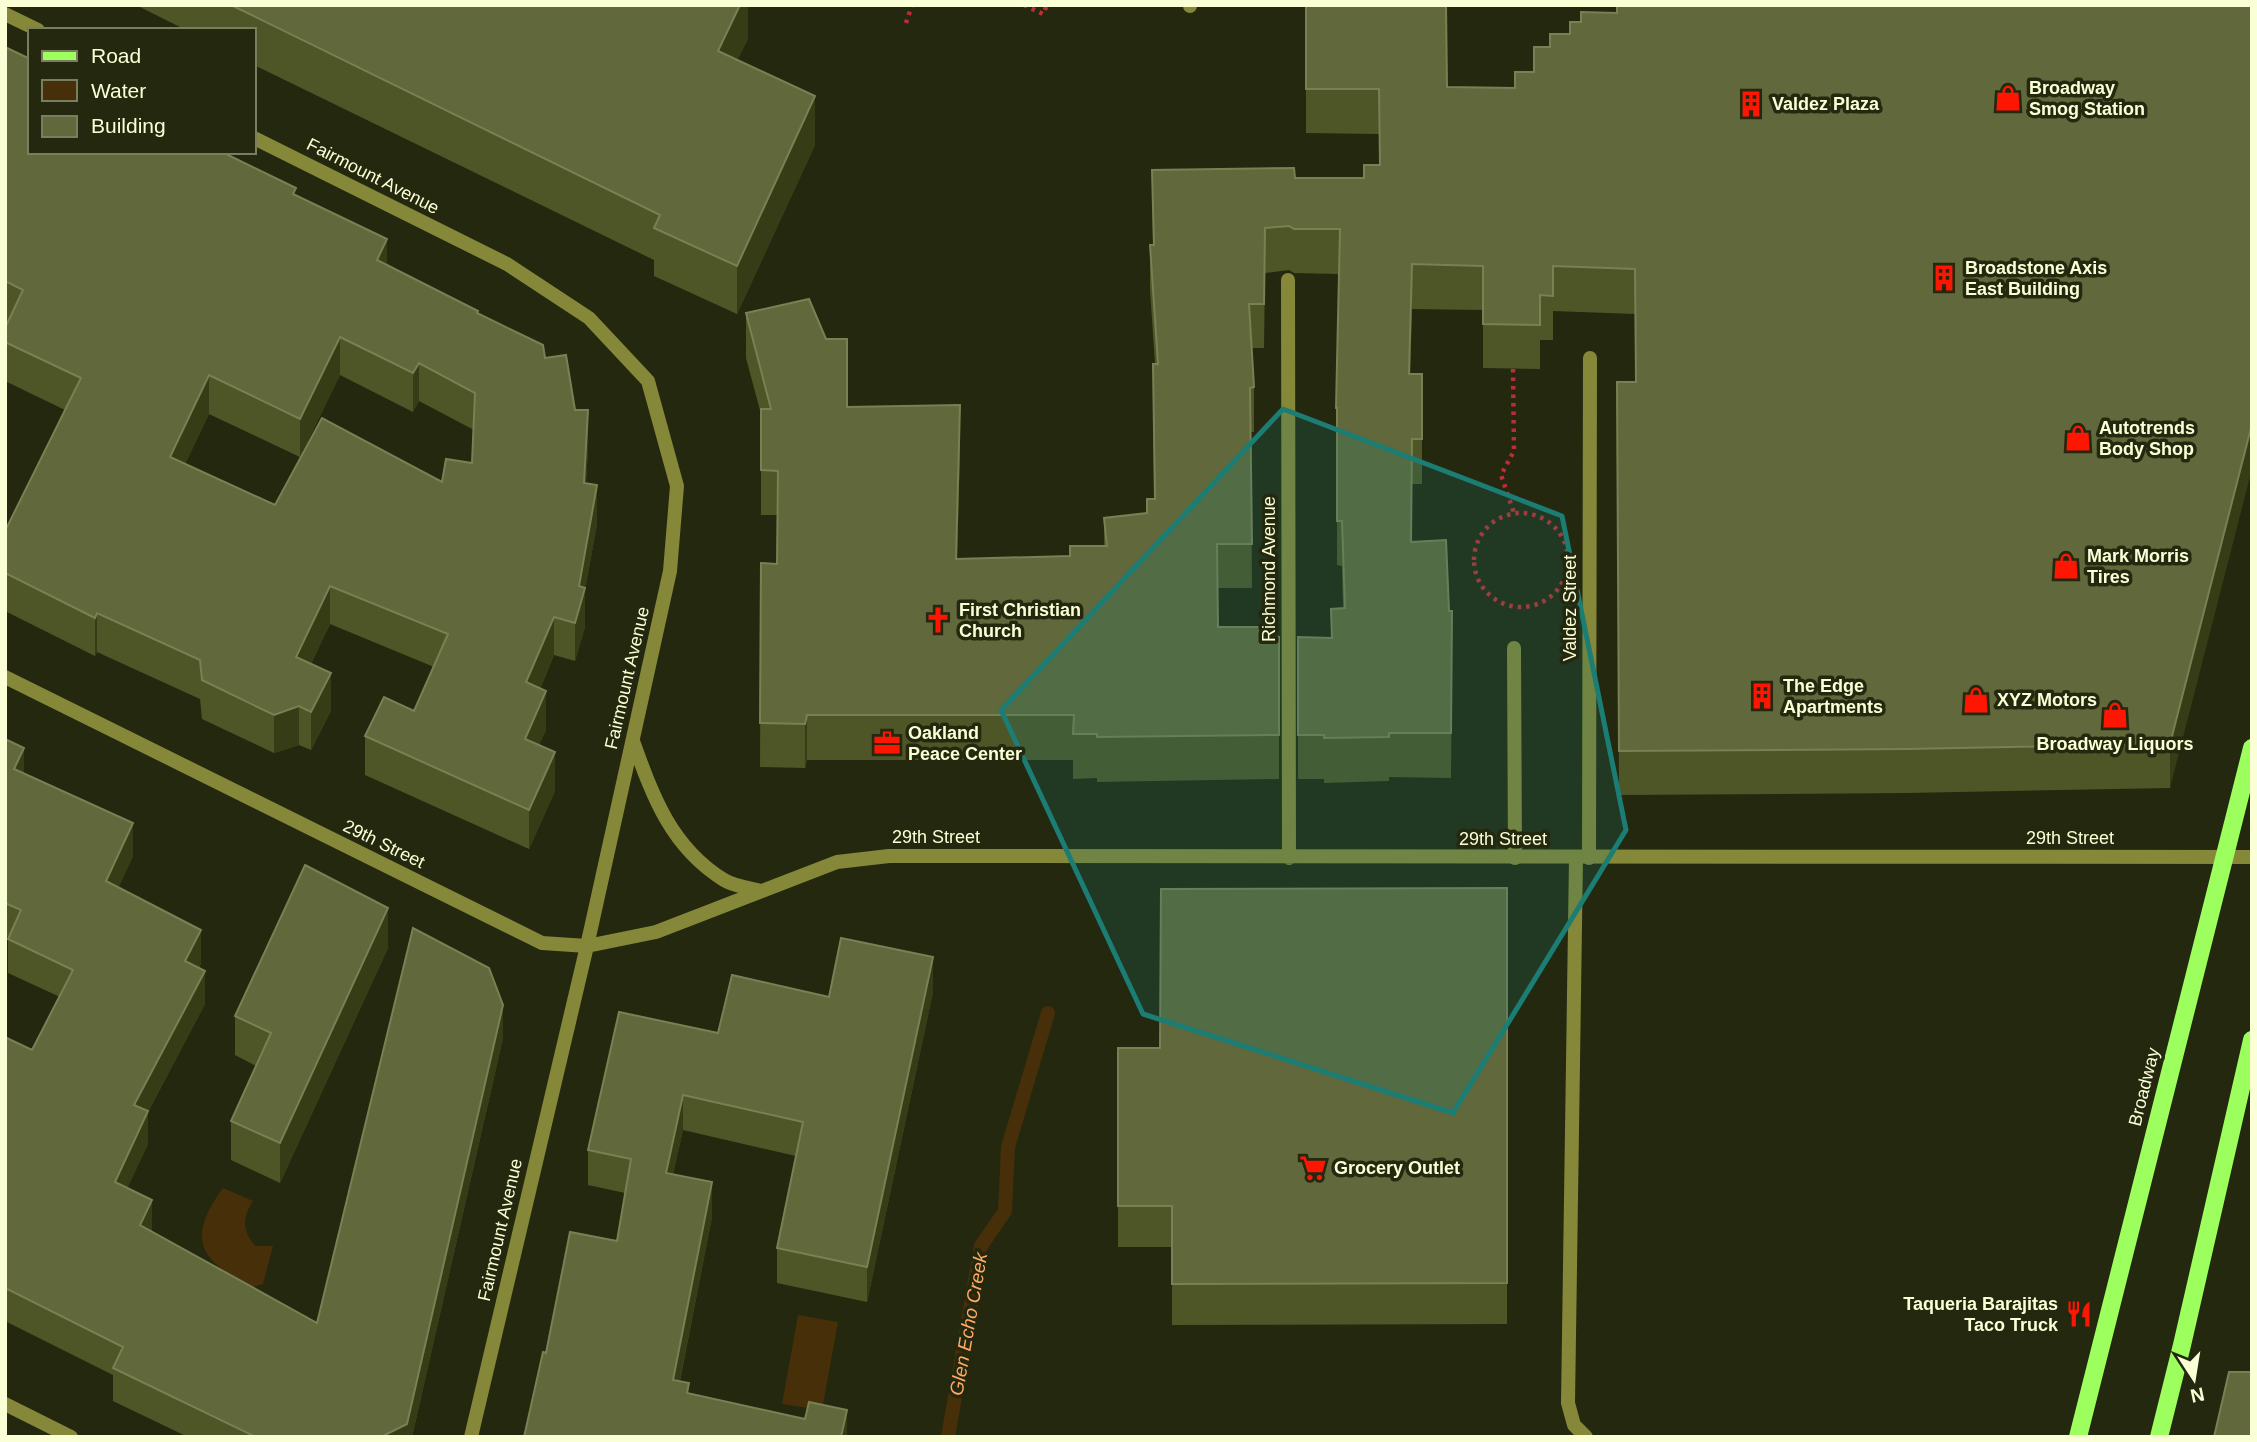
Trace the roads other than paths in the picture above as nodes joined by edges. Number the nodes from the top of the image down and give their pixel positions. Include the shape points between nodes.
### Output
1 (5, 14) edge
2 (33, 28) edge
3 (256, 139) edge
4 (1288, 280) dead end
5 (1590, 358) dead end
6 (1514, 648) dead end
7 (5, 677) edge
8 (633, 740) junction
9 (2252, 748) edge
10 (2224, 857) junction
11 (2252, 857) edge
12 (1289, 858) junction
13 (1516, 858) junction
14 (1583, 858) junction
15 (761, 891) junction
16 (587, 946) junction
17 (2252, 1040) edge
18 (5, 1405) edge
19 (71, 1437) edge
20 (471, 1437) edge
21 (1586, 1437) edge
22 (2078, 1437) edge
23 (2159, 1437) edge

1 - 2 street
3 - 8 street, Fairmount Avenue via 507,264 589,318 648,381 677,486 670,572
4 - 12 street, Richmond Avenue
5 - 14 street, Valdez Street
6 - 13 street
7 - 16 street, 29th Street via 542,943
8 - 15 street via 666,822 694,856 726,882
8 - 16 street, Fairmount Avenue
9 - 10 main road, Broadway
10 - 11 street, 29th Street
10 - 14 street, 29th Street
10 - 22 main road, Broadway
12 - 13 street, 29th Street
12 - 15 street, 29th Street via 889,856 837,862
13 - 14 street, 29th Street
14 - 21 street, Valdez Street via 1568,1403 1574,1425
15 - 16 street, 29th Street via 656,932
16 - 20 street, Fairmount Avenue
17 - 23 main road
18 - 19 street

